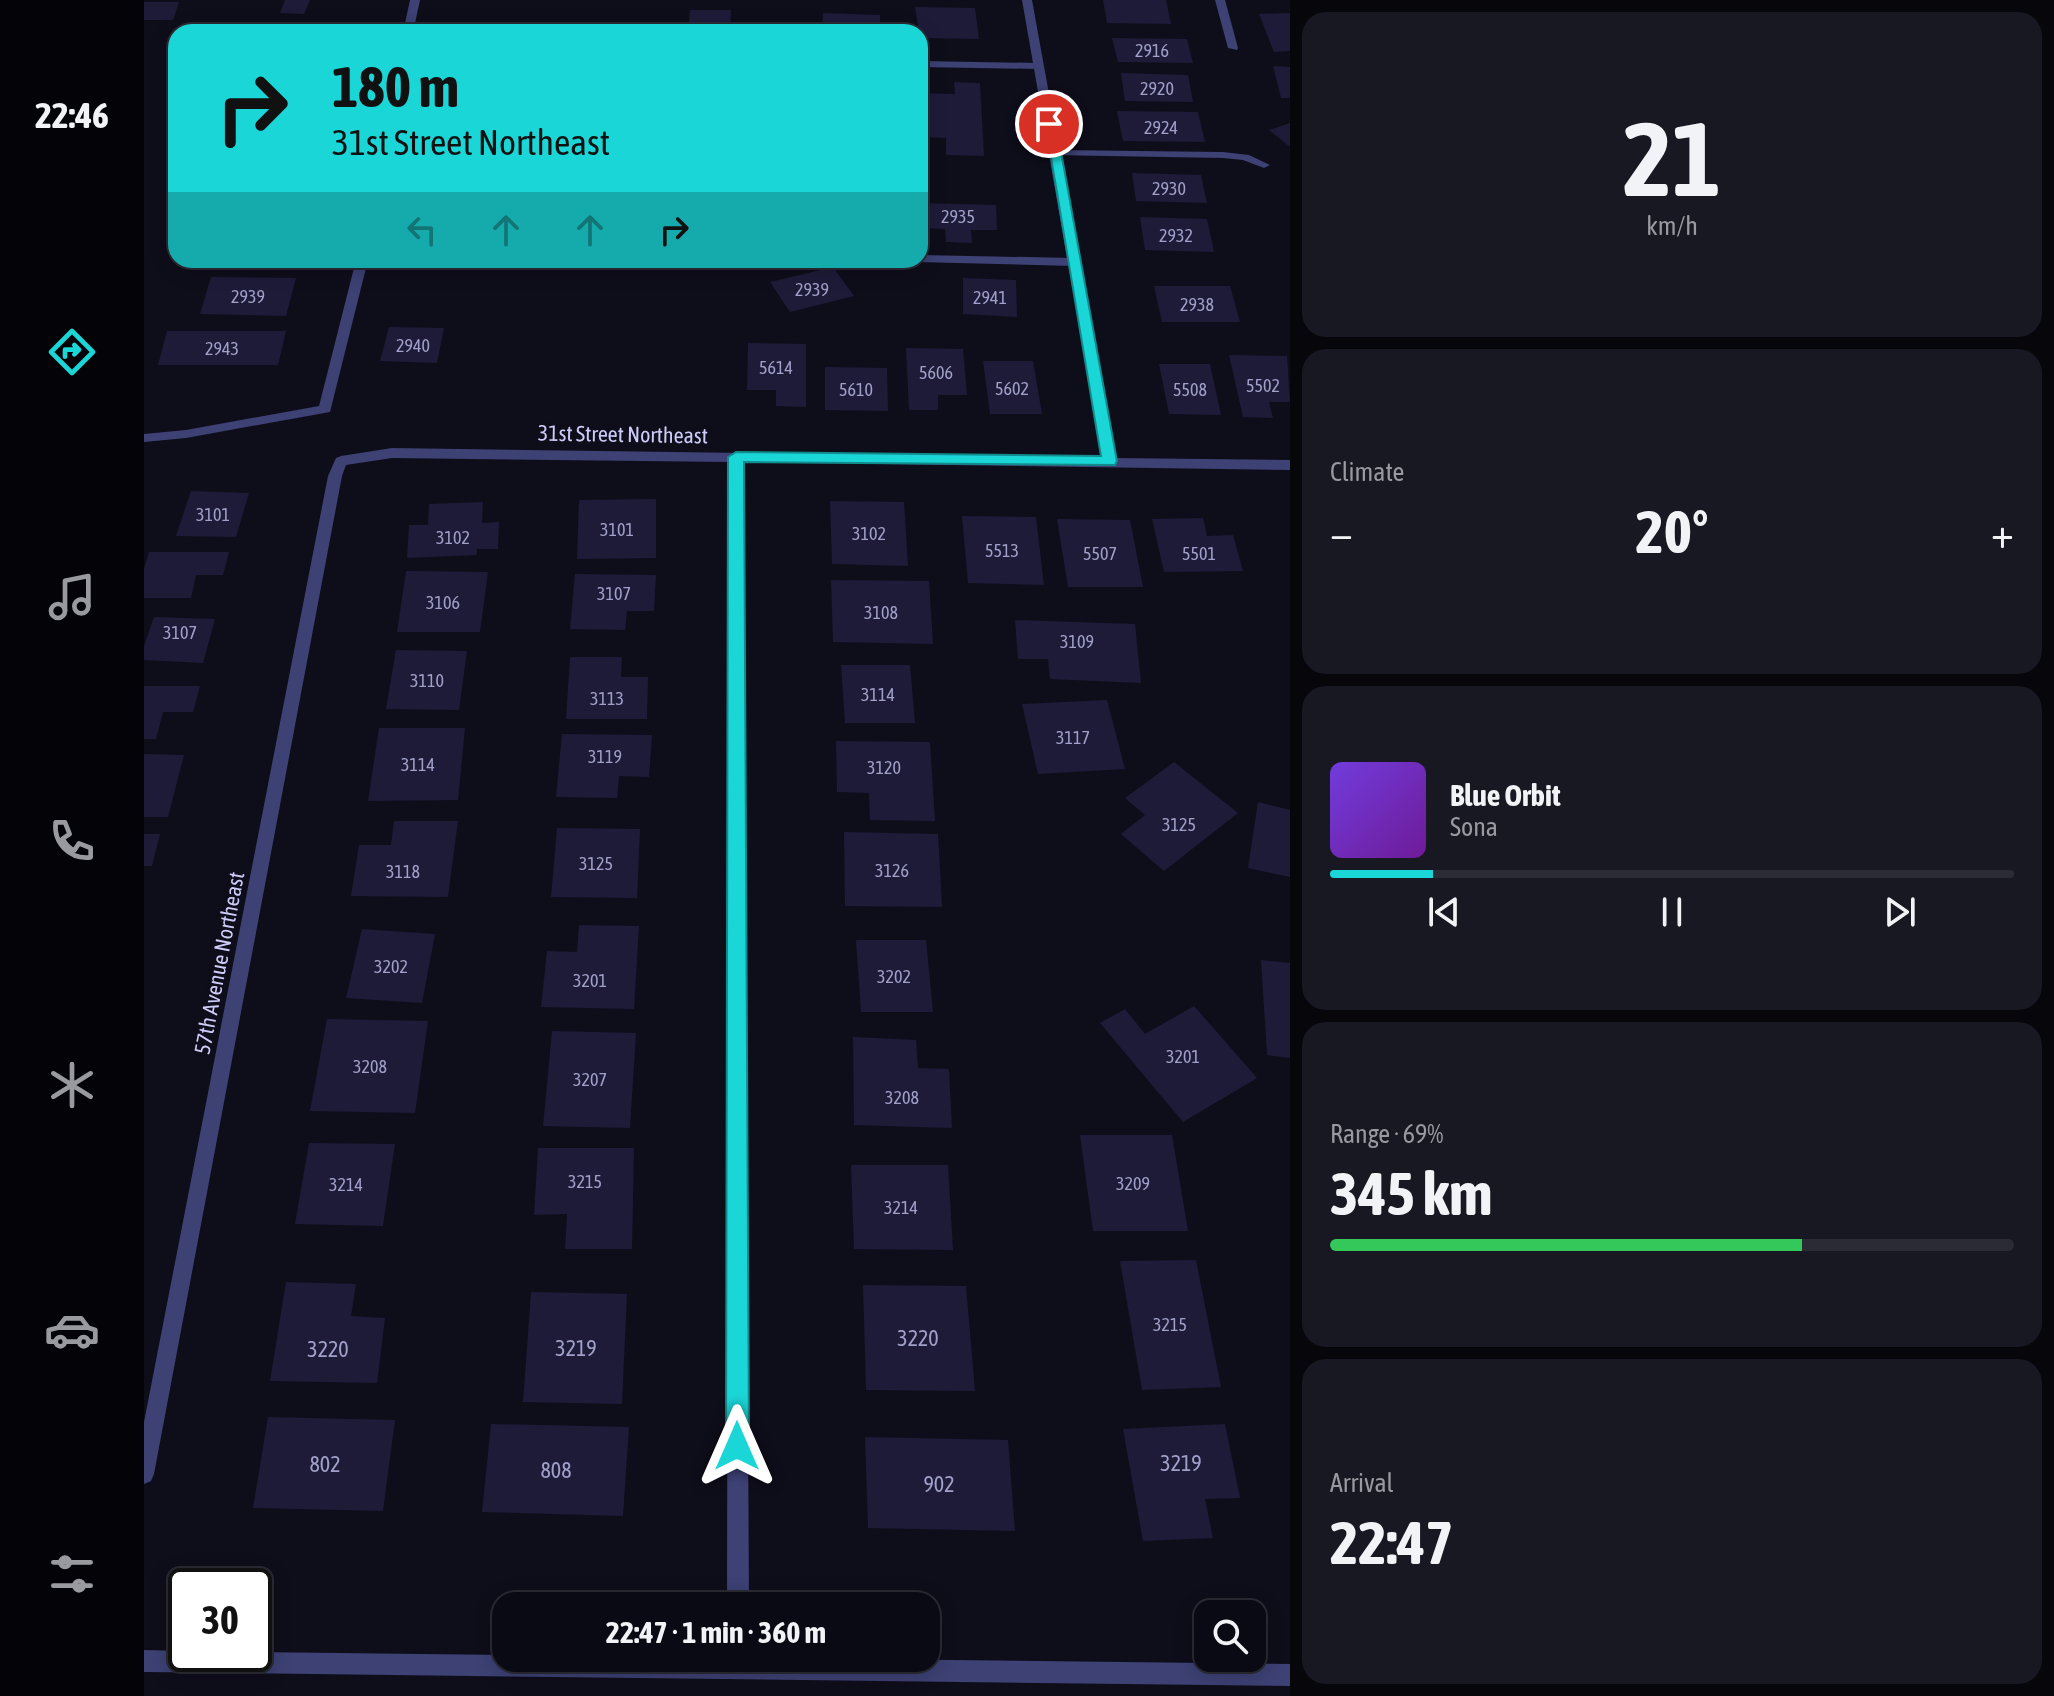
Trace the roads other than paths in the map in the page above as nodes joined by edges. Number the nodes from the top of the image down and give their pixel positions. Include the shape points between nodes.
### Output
1 (415, 0) edge
2 (1027, 0) edge
3 (1220, 0) edge
4 (410, 24) edge
5 (1233, 48) dead end
6 (928, 64) edge
7 (1039, 66) junction
8 (1054, 153) junction
9 (1264, 165) dead end
10 (928, 259) edge
11 (1074, 262) junction
12 (360, 268) edge
13 (144, 438) edge
14 (736, 457) junction
15 (341, 461) joint
16 (1109, 461) junction
17 (1290, 465) edge
18 (144, 1474) edge
19 (738, 1592) edge
20 (144, 1661) edge
21 (492, 1662) edge
22 (940, 1667) edge
23 (1290, 1675) edge

1 - 4 street
2 - 7 street
3 - 5 street
6 - 7 street
7 - 8 street
8 - 9 street via 1223,155
8 - 11 street
10 - 11 street
11 - 16 street
12 - 13 street via 325,409
14 - 15 street, 31st Street Northeast via 392,453
14 - 16 street, 31st Street Northeast
14 - 19 street
15 - 18 street, 57th Avenue Northeast
16 - 17 street, 31st Street Northeast
20 - 21 street
22 - 23 street

